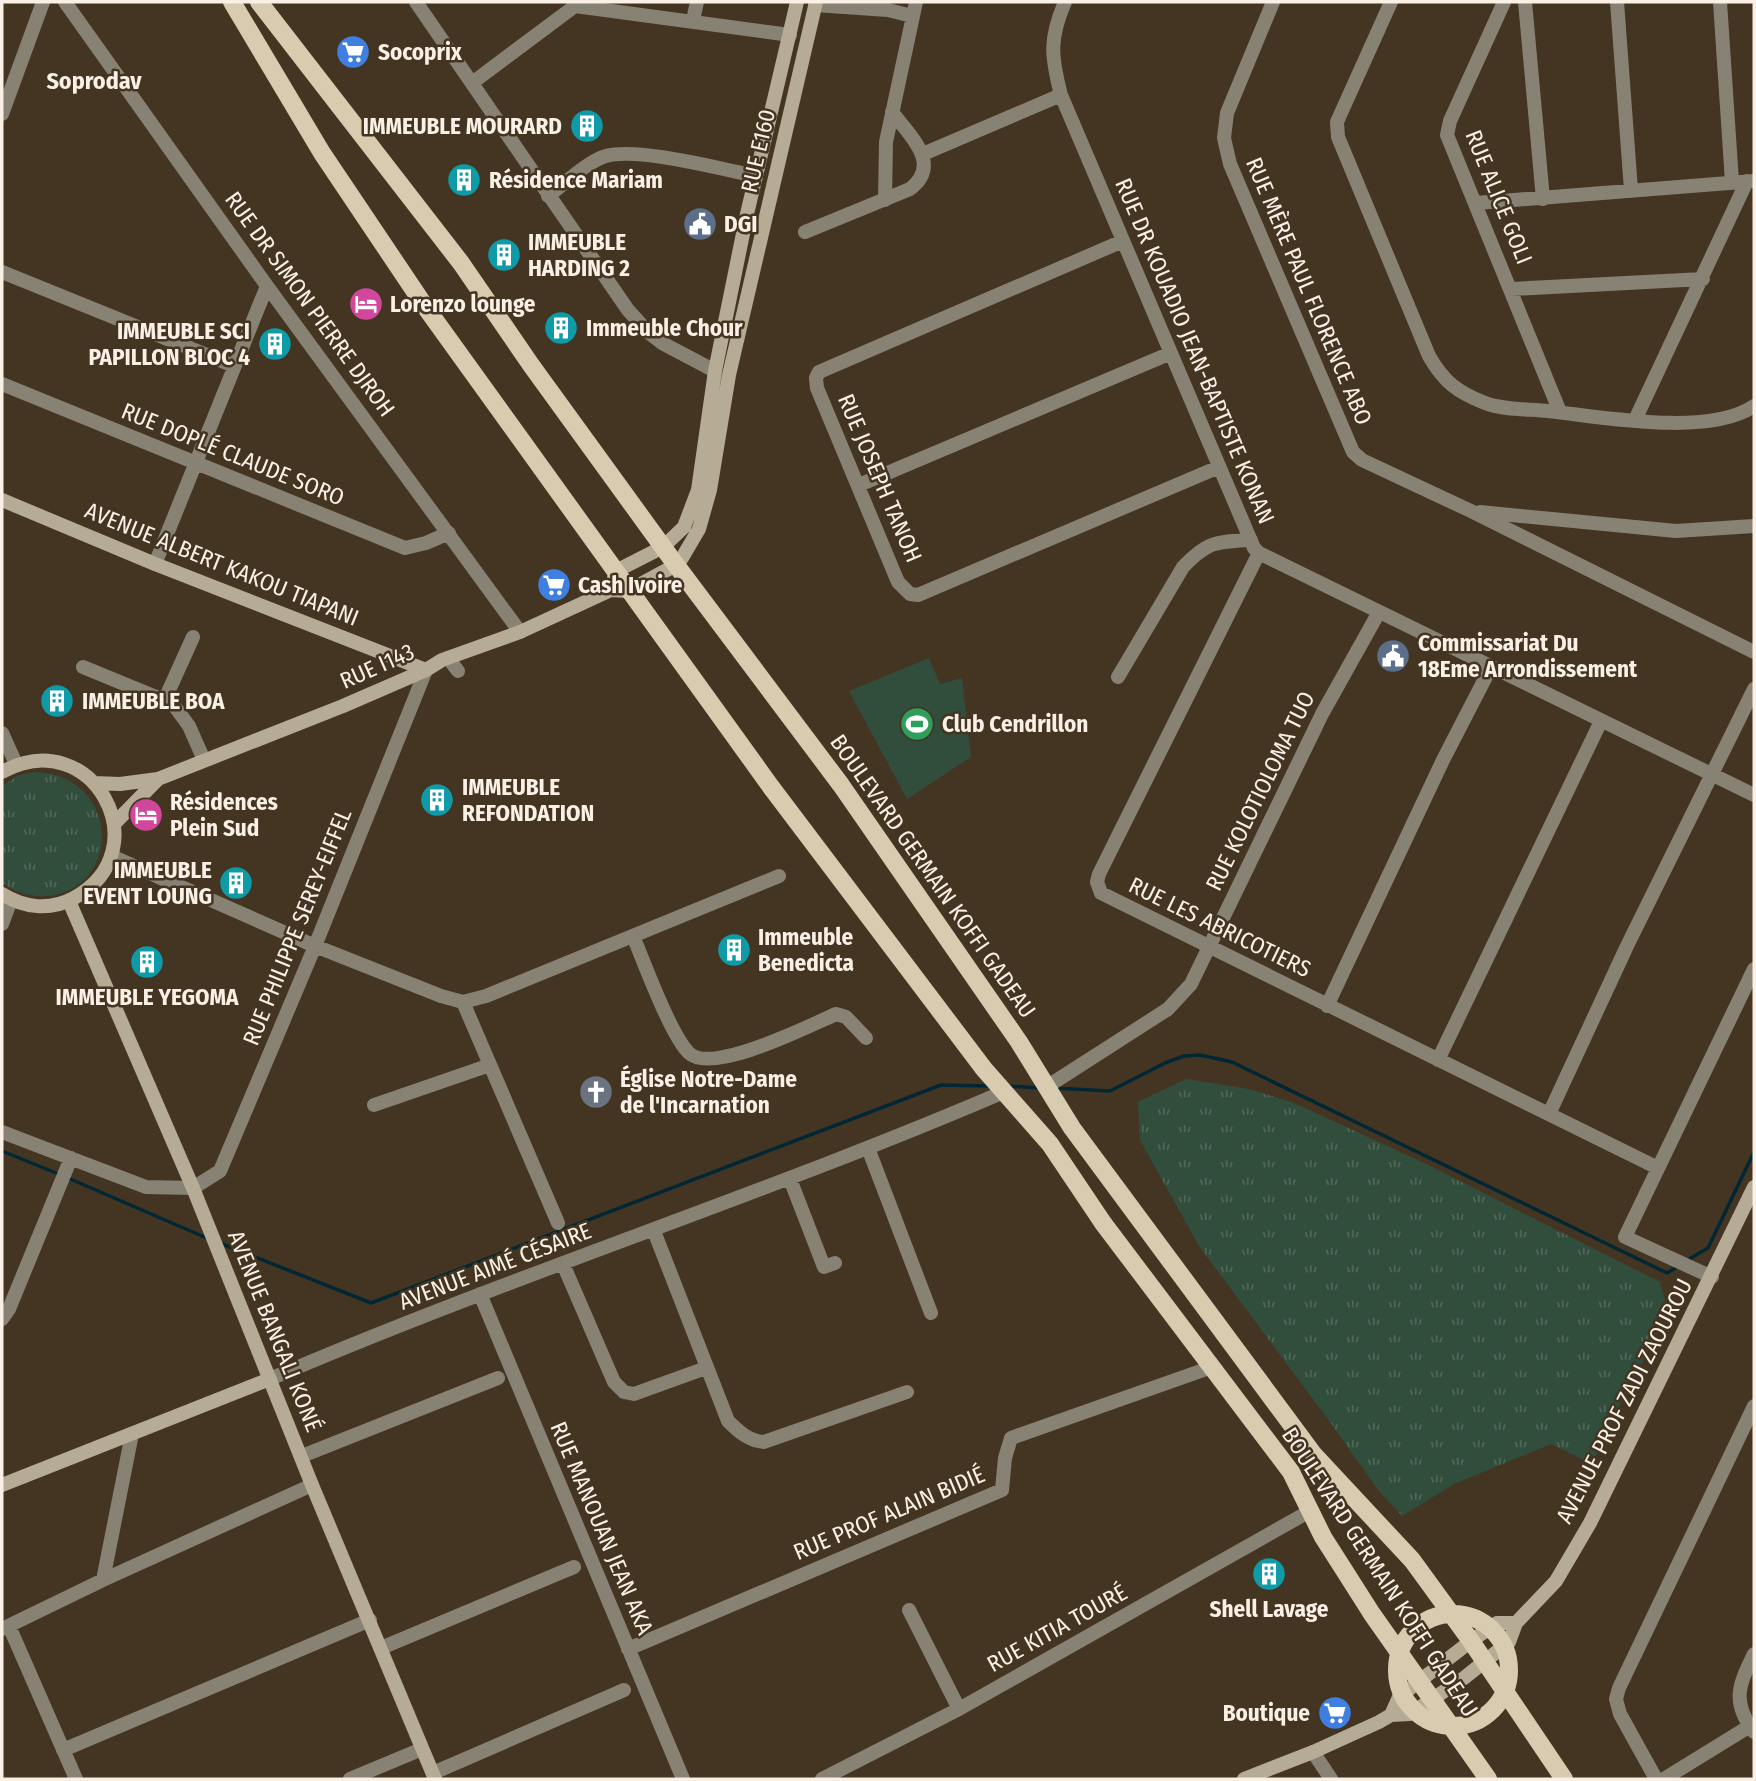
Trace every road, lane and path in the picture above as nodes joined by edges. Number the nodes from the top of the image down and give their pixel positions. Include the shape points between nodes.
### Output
1 (43, 2) edge
2 (65, 2) edge
3 (232, 2) edge
4 (259, 2) edge
5 (416, 2) edge
6 (697, 2) edge
7 (797, 2) edge
8 (1065, 2) edge
9 (1273, 2) edge
10 (1391, 2) edge
11 (1504, 2) edge
12 (1525, 2) edge
13 (1617, 2) edge
14 (1720, 2) edge
15 (816, 3) edge
16 (574, 4) edge
17 (914, 9) edge
18 (693, 20) junction
19 (790, 35) junction
20 (472, 83) junction
21 (1061, 94) junction
22 (891, 112) junction
23 (2, 114) edge
24 (923, 154) junction
25 (756, 176) junction
26 (1745, 182) edge
27 (1631, 190) junction
28 (548, 196) junction
29 (1543, 199) junction
30 (885, 200) junction
31 (1476, 203) junction
32 (806, 232) dead end
33 (1123, 241) junction
34 (2, 272) edge
35 (1703, 279) junction
36 (267, 286) junction
37 (1512, 289) junction
38 (1171, 353) junction
39 (234, 366) junction
40 (715, 371) junction
41 (2, 384) edge
42 (725, 394) junction
43 (1754, 406) edge
44 (1560, 412) junction
45 (1635, 420) junction
46 (194, 463) junction
47 (1219, 467) junction
48 (859, 485) junction
49 (2, 500) edge
50 (1471, 511) junction
51 (1754, 526) edge
52 (449, 533) junction
53 (1251, 540) junction
54 (663, 547) junction
55 (1259, 553) junction
56 (155, 564) junction
57 (676, 565) junction
58 (616, 571) junction
59 (620, 590) junction
60 (1379, 612) junction
61 (520, 632) junction
62 (194, 637) dead end
63 (1754, 652) edge
64 (448, 658) junction
65 (83, 667) dead end
66 (1491, 667) junction
67 (426, 670) junction
68 (458, 671) dead end
69 (1118, 677) dead end
70 (1754, 688) edge
71 (165, 699) junction
72 (1601, 722) junction
73 (2, 733) edge
74 (204, 760) junction
75 (16, 764) junction
76 (2, 772) edge
77 (1713, 776) junction
78 (158, 779) junction
79 (95, 783) junction
80 (1754, 795) edge
81 (114, 824) junction
82 (111, 856) junction
83 (779, 876) dead end
84 (7, 897) edge
85 (69, 901) junction
86 (2, 924) edge
87 (633, 936) junction
88 (315, 946) junction
89 (1210, 948) junction
90 (1754, 969) edge
91 (464, 1002) junction
92 (1327, 1006) junction
93 (866, 1038) dead end
94 (1438, 1060) junction
95 (490, 1065) junction
96 (1048, 1086) junction
97 (1006, 1091) junction
98 (374, 1105) dead end
99 (1549, 1114) junction
100 (2, 1132) edge
101 (868, 1148) junction
102 (71, 1158) junction
103 (1658, 1168) junction
104 (790, 1179) junction
105 (1754, 1187) edge
106 (194, 1188) junction
107 (558, 1223) dead end
108 (654, 1231) junction
109 (835, 1263) dead end
110 (564, 1264) junction
111 (1712, 1277) junction
112 (480, 1294) junction
113 (930, 1314) dead end
114 (2, 1319) edge
115 (1212, 1367) junction
116 (706, 1368) junction
117 (498, 1378) dead end
118 (270, 1379) junction
119 (907, 1392) dead end
120 (1754, 1406) edge
121 (132, 1434) junction
122 (302, 1456) junction
123 (2, 1485) edge
124 (312, 1485) junction
125 (1310, 1511) junction
126 (574, 1567) dead end
127 (103, 1580) junction
128 (909, 1609) dead end
129 (1450, 1613) junction
130 (370, 1620) junction
131 (1516, 1623) junction
132 (1490, 1627) junction
133 (5, 1628) edge
134 (1471, 1641) junction
135 (1504, 1646) junction
136 (381, 1648) junction
137 (628, 1649) junction
138 (1399, 1653) junction
139 (1754, 1654) edge
140 (1484, 1661) junction
141 (1418, 1681) junction
142 (624, 1690) dead end
143 (1505, 1691) junction
144 (1402, 1694) junction
145 (1432, 1700) junction
146 (959, 1709) junction
147 (1415, 1711) junction
148 (1391, 1715) junction
149 (1450, 1726) junction
150 (1752, 1729) edge
151 (422, 1749) junction
152 (64, 1750) junction
153 (1313, 1752) junction
154 (1485, 1775) edge
155 (434, 1776) edge
156 (76, 1779) edge
157 (350, 1779) edge
158 (683, 1779) edge
159 (822, 1779) edge
160 (1244, 1779) edge
161 (1331, 1779) edge
162 (1564, 1779) edge
163 (1656, 1779) edge
164 (1664, 1779) edge

1 - 23 street
2 - 36 street, RUE DR SIMON PIERRE DJROH
3 - 58 main road, BOULEVARD GERMAIN KOFFI GADEAU via 302,122 424,305
4 - 54 main road, BOULEVARD GERMAIN KOFFI GADEAU via 461,263
5 - 20 street
6 - 18 street
7 - 19 street, RUE E160
8 - 21 street, RUE DR KOUADIO JEAN-BAPTISTE KONAN via 1052,58
9 - 50 street, RUE MÈRE PAUL FLORENCE ABO via 1227,113 1224,138 1230,164 1353,452
10 - 44 street via 1338,122 1342,150 1439,373 1451,386 1489,405
11 - 31 street, RUE ALICE GOLI via 1448,129 1450,146
12 - 29 street
13 - 27 street
14 - 26 street
15 - 17 street
15 - 42 street, RUE E160
16 - 18 street
16 - 20 street
17 - 22 street
18 - 19 street
19 - 25 street, RUE E160
20 - 28 street
21 - 24 street
21 - 33 street, RUE DR KOUADIO JEAN-BAPTISTE KONAN
22 - 24 street
22 - 30 street
24 - 30 street via 919,183
25 - 28 street via 646,155 617,155 599,159
25 - 40 street, RUE E160
26 - 27 street
26 - 35 street
27 - 29 street
28 - 40 street via 648,332
29 - 31 street
30 - 32 street
31 - 37 street, RUE ALICE GOLI
33 - 38 street, RUE DR KOUADIO JEAN-BAPTISTE KONAN
33 - 48 street, RUE JOSEPH TANOH via 819,372 817,388
34 - 39 street
35 - 37 street
35 - 45 street
36 - 39 street
36 - 52 street, RUE DR SIMON PIERRE DJROH
37 - 44 street, RUE ALICE GOLI
38 - 47 street, RUE DR KOUADIO JEAN-BAPTISTE KONAN
38 - 48 street
39 - 46 street
40 - 42 street
40 - 54 street, RUE E160 via 698,490 684,527
41 - 46 street, RUE DOPLÉ CLAUDE SORO
42 - 57 street, RUE E160 via 699,529
43 - 45 street via 1719,420
44 - 45 street
46 - 52 street, RUE DOPLÉ CLAUDE SORO via 405,548
46 - 56 street
47 - 48 street, RUE JOSEPH TANOH via 918,595 902,589 898,582
47 - 53 street, RUE DR KOUADIO JEAN-BAPTISTE KONAN
49 - 56 street, AVENUE ALBERT KAKOU TIAPANI
50 - 51 street via 1676,531
50 - 63 street, RUE MÈRE PAUL FLORENCE ABO
52 - 61 street, RUE DR SIMON PIERRE DJROH
53 - 55 street, RUE DR KOUADIO JEAN-BAPTISTE KONAN
53 - 69 street via 1217,542 1183,567
54 - 57 main road, BOULEVARD GERMAIN KOFFI GADEAU
54 - 58 street
55 - 60 street, RUE DR KOUADIO JEAN-BAPTISTE KONAN
55 - 89 street, RUE LES ABRICOTIERS via 1097,882 1104,896
56 - 67 street, AVENUE ALBERT KAKOU TIAPANI
57 - 59 street, RUE I143
57 - 96 main road, BOULEVARD GERMAIN KOFFI GADEAU via 841,785
58 - 59 main road, BOULEVARD GERMAIN KOFFI GADEAU
59 - 61 street, RUE I143
59 - 97 main road, BOULEVARD GERMAIN KOFFI GADEAU via 915,980
60 - 66 street, RUE DR KOUADIO JEAN-BAPTISTE KONAN
60 - 89 street, RUE KOLOTIOLOMA TUO via 1317,724
61 - 64 street, RUE I143
62 - 71 street
64 - 67 street, RUE I143
64 - 68 street
65 - 71 street
66 - 72 street, RUE DR KOUADIO JEAN-BAPTISTE KONAN
66 - 92 street
67 - 74 street, RUE I143
67 - 88 street, RUE PHILIPPE SEREY-EIFFEL
70 - 77 street
71 - 74 street via 180,712
72 - 77 street, RUE DR KOUADIO JEAN-BAPTISTE KONAN
72 - 94 street
73 - 75 street
74 - 78 street, RUE I143
75 - 76 street
75 - 79 street via 58,761
77 - 80 street, RUE DR KOUADIO JEAN-BAPTISTE KONAN
77 - 99 street
78 - 79 street, RUE I143
78 - 81 street, RUE I143
79 - 81 street
81 - 82 street
82 - 85 street via 96,882
82 - 88 street
83 - 87 street
84 - 85 street via 36,906
84 - 86 street
85 - 106 street, AVENUE BANGALI KONÉ
87 - 91 street
87 - 93 street via 674,1029 695,1057 719,1059 739,1054 836,1014 846,1017
88 - 91 street
88 - 106 street, RUE PHILIPPE SEREY-EIFFEL via 220,1171
89 - 92 street, RUE LES ABRICOTIERS
89 - 96 street, RUE KOLOTIOLOMA TUO via 1191,985 1168,1009
90 - 103 street
91 - 95 street
92 - 94 street, RUE LES ABRICOTIERS
94 - 99 street, RUE LES ABRICOTIERS
95 - 98 street
95 - 107 street
96 - 129 main road, BOULEVARD GERMAIN KOFFI GADEAU via 1072,1128 1314,1455 1412,1560
97 - 101 street, AVENUE AIMÉ CÉSAIRE
97 - 115 main road, BOULEVARD GERMAIN KOFFI GADEAU via 1050,1144 1103,1223
99 - 103 street, RUE LES ABRICOTIERS
100 - 102 street
101 - 104 street, AVENUE AIMÉ CÉSAIRE
101 - 113 street
102 - 106 street via 146,1187
102 - 114 street
103 - 111 street via 1625,1237
104 - 108 street, AVENUE AIMÉ CÉSAIRE
104 - 109 street via 824,1267
105 - 111 street, AVENUE PROF ZADI ZAOUROU
106 - 118 street, AVENUE BANGALI KONÉ
108 - 110 street, AVENUE AIMÉ CÉSAIRE
108 - 116 street
110 - 112 street, AVENUE AIMÉ CÉSAIRE
110 - 116 street via 614,1382 624,1392 635,1394
111 - 131 street, AVENUE PROF ZADI ZAOUROU via 1590,1522 1556,1581
112 - 118 street, AVENUE AIMÉ CÉSAIRE
112 - 137 street, RUE MANOUAN JEAN AKA
115 - 125 main road, BOULEVARD GERMAIN KOFFI GADEAU via 1291,1472
115 - 137 street, RUE PROF ALAIN BIDIÉ via 1011,1438 1002,1490
116 - 119 street via 728,1421 755,1441 764,1442
117 - 122 street
118 - 121 street, AVENUE AIMÉ CÉSAIRE
118 - 122 street, AVENUE BANGALI KONÉ
120 - 163 street via 1616,1699
121 - 123 street, AVENUE AIMÉ CÉSAIRE
121 - 127 street
122 - 124 street, AVENUE BANGALI KONÉ
124 - 127 street
124 - 130 street, AVENUE BANGALI KONÉ
125 - 138 main road, BOULEVARD GERMAIN KOFFI GADEAU
125 - 146 street, RUE KITIA TOURÉ
126 - 136 street
127 - 133 street
128 - 146 street
129 - 132 main road via 1471,1616
129 - 134 main road, BOULEVARD GERMAIN KOFFI GADEAU
129 - 138 main road via 1417,1626
130 - 136 street, AVENUE BANGALI KONÉ
130 - 152 street
131 - 132 street
131 - 135 street, AVENUE PROF ZADI ZAOUROU
132 - 134 street
132 - 135 main road
133 - 152 street
134 - 140 main road, BOULEVARD GERMAIN KOFFI GADEAU
134 - 141 street
135 - 140 street
135 - 143 main road via 1509,1667
136 - 151 street, AVENUE BANGALI KONÉ
137 - 158 street, RUE MANOUAN JEAN AKA
138 - 141 main road, BOULEVARD GERMAIN KOFFI GADEAU
138 - 144 main road
139 - 150 street via 1738,1688
140 - 143 main road, BOULEVARD GERMAIN KOFFI GADEAU
140 - 145 street
141 - 144 street
141 - 145 main road, BOULEVARD GERMAIN KOFFI GADEAU
142 - 155 street
143 - 149 main road via 1481,1719
143 - 162 main road, BOULEVARD GERMAIN KOFFI GADEAU
144 - 147 main road
144 - 148 street
145 - 147 street
145 - 149 main road, BOULEVARD GERMAIN KOFFI GADEAU
146 - 159 street, RUE KITIA TOURÉ
147 - 148 street
147 - 149 main road via 1433,1723
148 - 153 street
149 - 154 main road, BOULEVARD GERMAIN KOFFI GADEAU
150 - 164 street
151 - 155 street, AVENUE BANGALI KONÉ
151 - 157 street
152 - 156 street
153 - 160 street
153 - 161 street

